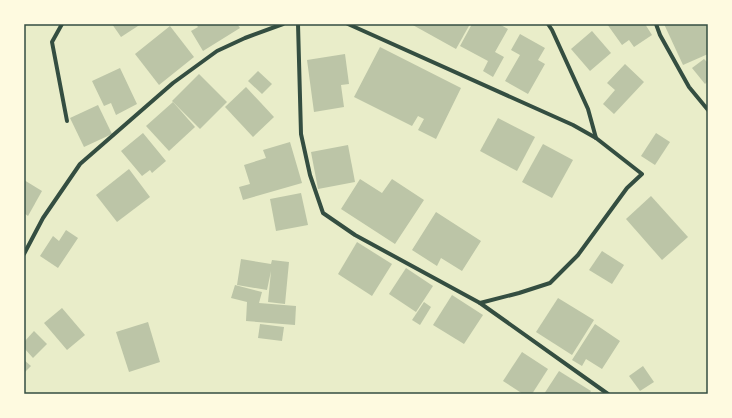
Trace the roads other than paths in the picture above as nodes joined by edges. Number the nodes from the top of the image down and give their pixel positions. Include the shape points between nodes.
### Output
1 (62, 24) edge
2 (283, 24) edge
3 (298, 24) edge
4 (348, 24) edge
5 (548, 24) edge
6 (656, 24) edge
7 (708, 110) edge
8 (67, 121) dead end
9 (596, 138) junction
10 (24, 254) edge
11 (480, 304) junction
12 (608, 394) edge

1 - 8 street via 52,42
2 - 10 street via 217,51 173,83 80,164 43,218
3 - 11 street via 301,134 310,175 323,213 356,235
4 - 9 street via 573,125
5 - 9 street via 588,109
6 - 7 street via 689,87
9 - 11 street via 642,174 627,188 578,255 550,283
11 - 12 street

